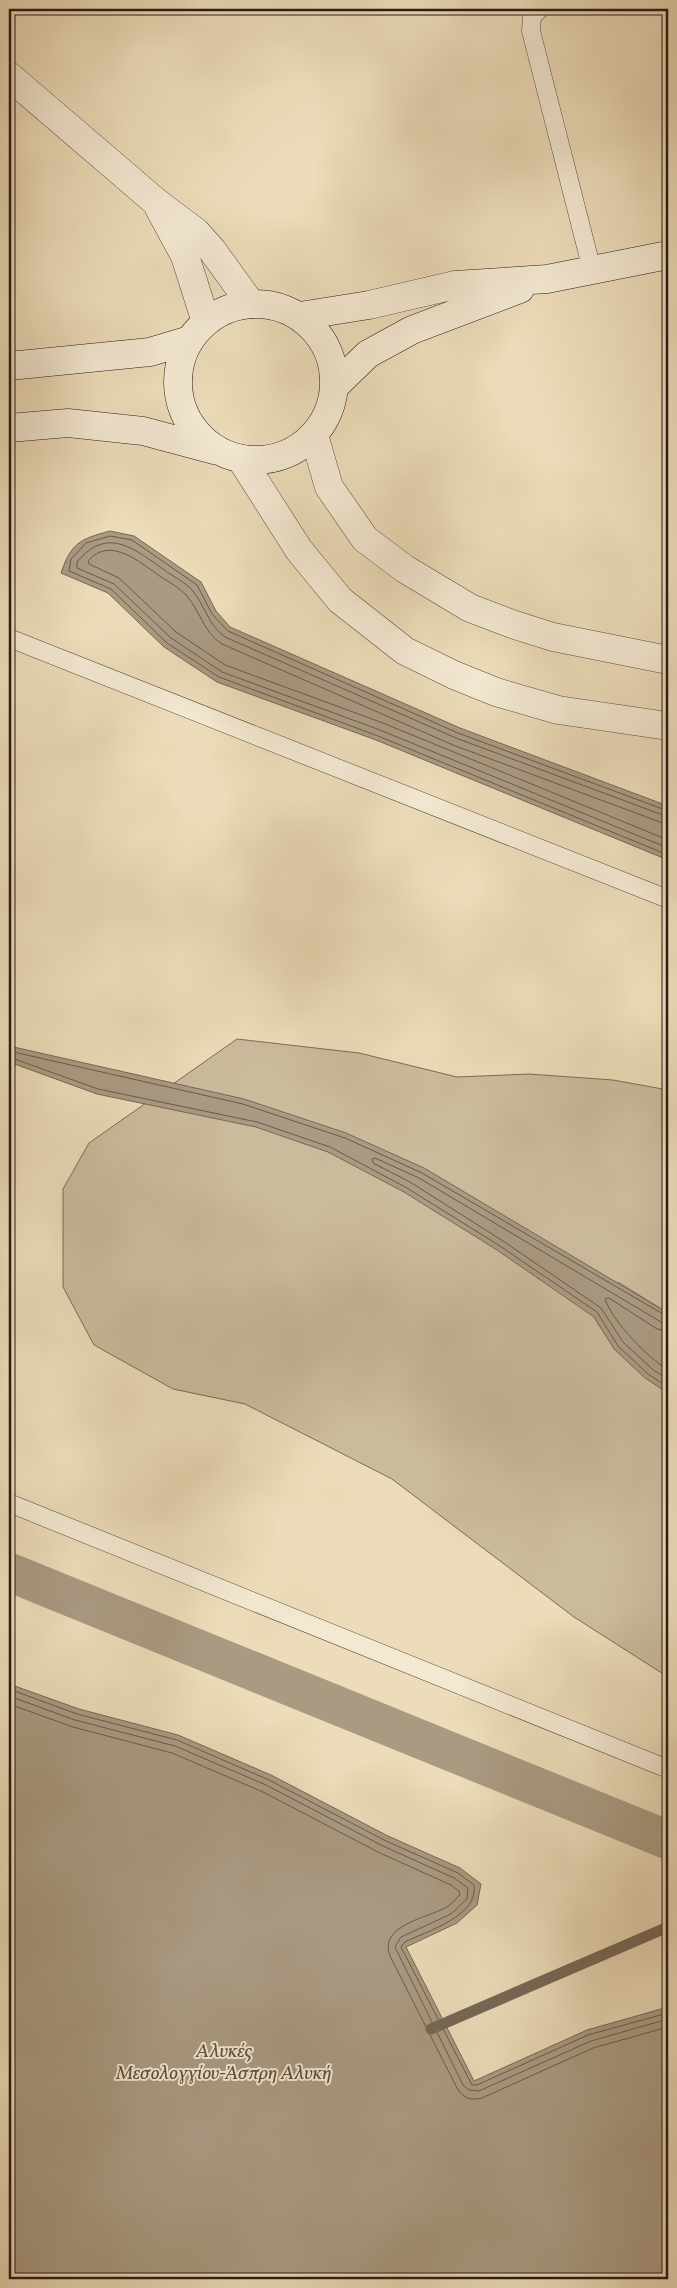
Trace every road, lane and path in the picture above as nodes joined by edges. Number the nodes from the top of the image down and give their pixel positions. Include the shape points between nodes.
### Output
1 (540, 9) edge
2 (9, 76) edge
3 (156, 202) junction
4 (668, 255) edge
5 (592, 270) junction
6 (547, 279) junction
7 (251, 304) junction
8 (300, 316) junction
9 (198, 331) junction
10 (9, 366) edge
11 (335, 386) junction
12 (9, 428) edge
13 (314, 435) junction
14 (215, 450) junction
15 (241, 459) junction
16 (9, 638) edge
17 (668, 660) edge
18 (668, 726) edge
19 (668, 899) edge
20 (9, 1502) edge
21 (668, 1769) edge

1 - 5 lane via 532,16 531,32
2 - 3 main road
3 - 7 main road via 196,232
3 - 9 main road via 185,256
4 - 5 main road
5 - 6 main road
6 - 8 main road via 455,285 369,305
6 - 11 main road via 412,330 368,354
7 - 8 main road via 275,305
7 - 9 main road via 228,309
8 - 11 main road via 319,335 332,359
9 - 10 main road via 150,352
9 - 14 main road via 180,362 177,387 183,411 195,432
11 - 13 main road via 329,412
12 - 14 main road via 68,423 143,431
13 - 15 main road via 293,452 267,460
13 - 17 main road via 329,487 365,539 405,570 470,608 512,624 553,637
14 - 15 main road
15 - 18 main road via 299,550 340,600 405,651 496,692 558,710
16 - 19 lane
20 - 21 lane

